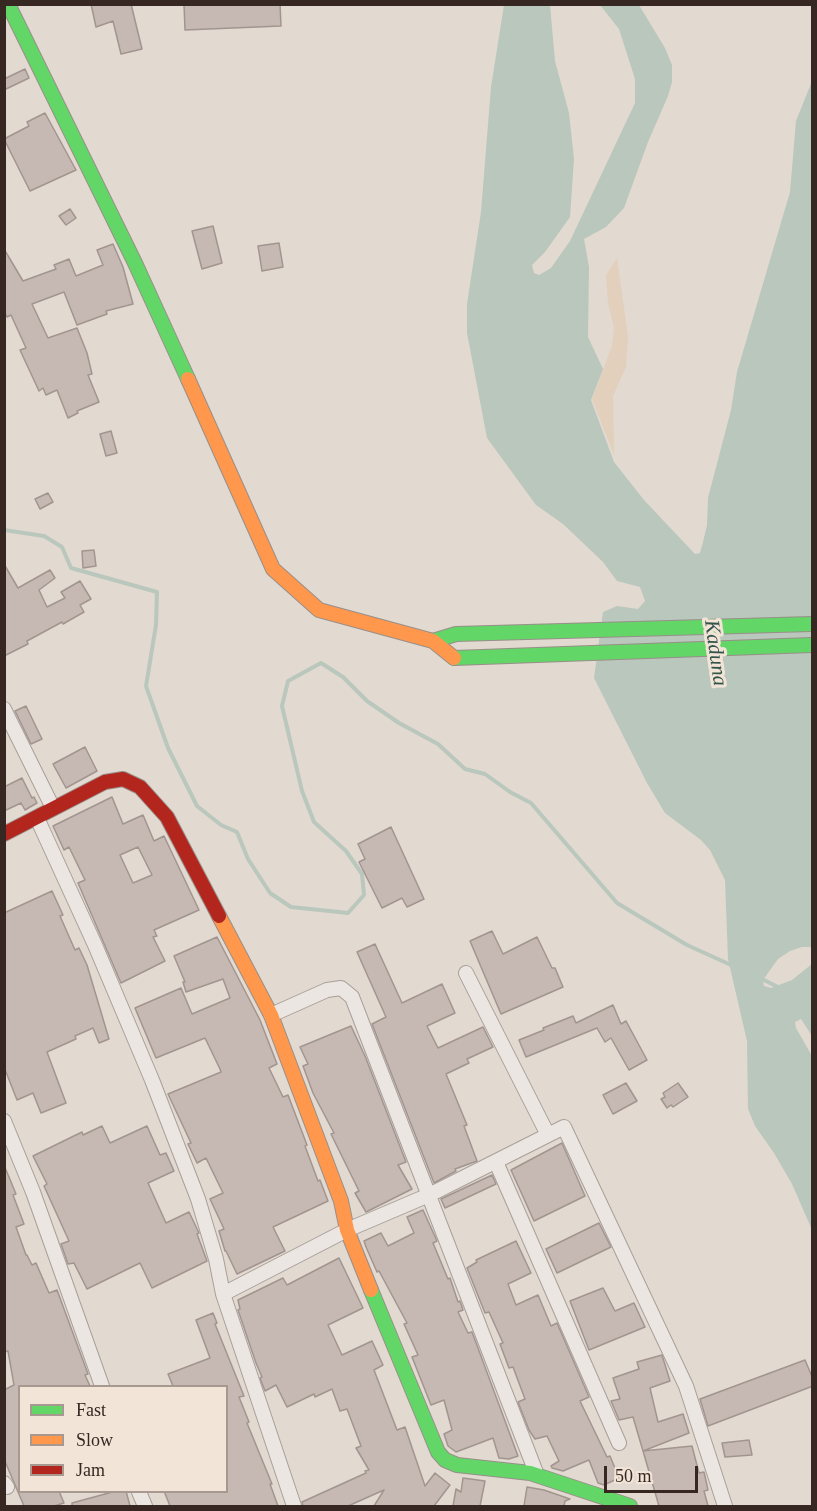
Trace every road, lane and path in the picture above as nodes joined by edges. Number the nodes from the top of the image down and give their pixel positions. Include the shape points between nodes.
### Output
1 (8, 4) edge
2 (813, 624) edge
3 (433, 641) junction
4 (813, 645) edge
5 (4, 709) edge
6 (52, 808) junction
7 (37, 818) junction
8 (4, 834) edge
9 (466, 973) dead end
10 (271, 1015) junction
11 (4, 1120) edge
12 (548, 1135) junction
13 (496, 1162) junction
14 (429, 1195) junction
15 (347, 1230) junction
16 (224, 1294) junction
17 (102, 1385) edge
18 (619, 1443) dead end
19 (537, 1475) junction
20 (294, 1506) edge
21 (630, 1506) edge
22 (725, 1506) edge

1 - 3 street via 135,262 273,569 319,610
2 - 3 street via 456,634
3 - 4 street via 454,658
5 - 6 street
6 - 7 street
6 - 10 street via 105,782 123,779 140,787 167,817
7 - 8 street
7 - 16 street via 156,1091 198,1199
9 - 12 street
10 - 14 street via 327,990 341,988 352,997
10 - 15 street via 341,1201
11 - 17 street
12 - 13 street
12 - 22 street via 564,1127 686,1386
13 - 14 street
13 - 18 street
14 - 15 street
14 - 19 street
15 - 16 street
15 - 19 street via 438,1452 457,1465
16 - 20 street
19 - 21 street

